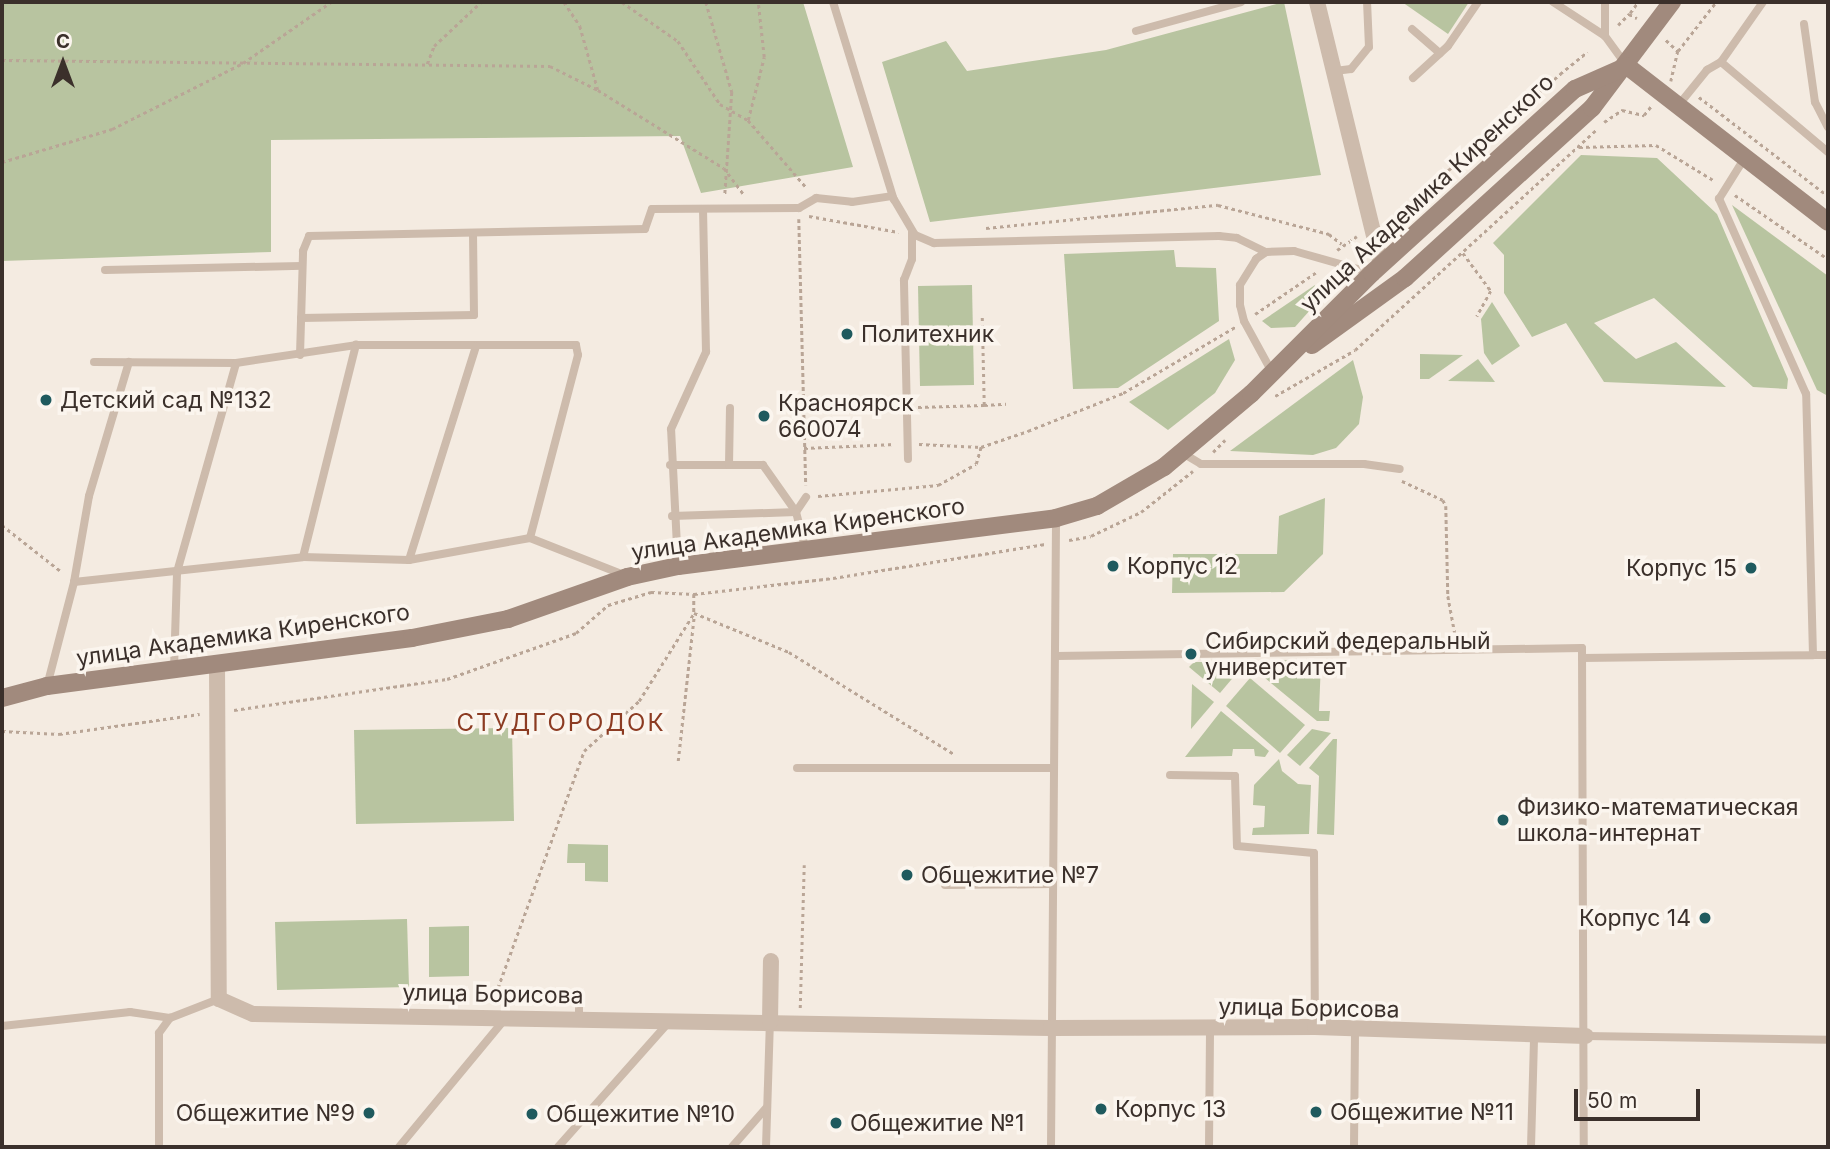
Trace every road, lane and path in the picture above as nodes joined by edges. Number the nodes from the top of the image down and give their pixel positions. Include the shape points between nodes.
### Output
1 (331, 2) edge
2 (481, 2) edge
3 (564, 2) edge
4 (622, 2) edge
5 (706, 2) edge
6 (758, 2) edge
7 (833, 2) edge
8 (1241, 2) edge
9 (1317, 2) edge
10 (1367, 2) edge
11 (1478, 2) edge
12 (1553, 2) edge
13 (1605, 2) edge
14 (1638, 2) edge
15 (1672, 2) edge
16 (1716, 2) edge
17 (1763, 2) edge
18 (1629, 13) junction
19 (1639, 20) dead end
20 (1804, 24) dead end
21 (1616, 27) dead end
22 (1412, 29) dead end
23 (1136, 31) dead end
24 (1605, 36) junction
25 (1666, 40) dead end
26 (1678, 51) junction
27 (1587, 52) dead end
28 (1440, 53) junction
29 (2, 60) edge
30 (1721, 62) junction
31 (243, 63) junction
32 (427, 64) junction
33 (1627, 66) junction
34 (1335, 71) junction
35 (1560, 74) junction
36 (1413, 78) dead end
37 (1568, 83) dead end
38 (598, 90) junction
39 (1690, 90) junction
40 (1677, 108) junction
41 (730, 110) junction
42 (1644, 115) dead end
43 (748, 120) junction
44 (1601, 124) dead end
45 (1828, 127) edge
46 (1579, 147) dead end
47 (1828, 152) edge
48 (1744, 159) junction
49 (2, 162) edge
50 (724, 168) junction
51 (1724, 187) junction
52 (1828, 196) edge
53 (892, 197) junction
54 (816, 198) junction
55 (725, 209) junction
56 (755, 209) junction
57 (703, 210) junction
58 (1395, 216) dead end
59 (1828, 222) edge
60 (984, 228) dead end
61 (1362, 233) dead end
62 (474, 235) junction
63 (915, 235) junction
64 (1342, 244) junction
65 (1266, 252) junction
66 (1463, 253) dead end
67 (1329, 259) junction
68 (1828, 259) edge
69 (302, 266) junction
70 (1376, 268) junction
71 (105, 270) dead end
72 (982, 314) dead end
73 (1477, 316) dead end
74 (301, 318) junction
75 (1244, 321) junction
76 (356, 345) junction
77 (475, 345) junction
78 (300, 355) junction
79 (94, 362) dead end
80 (130, 362) junction
81 (236, 363) junction
82 (1273, 374) junction
83 (1006, 404) dead end
84 (984, 405) junction
85 (915, 407) dead end
86 (730, 408) dead end
87 (908, 444) junction
88 (981, 447) junction
89 (804, 448) junction
90 (1181, 452) junction
91 (908, 459) dead end
92 (670, 465) junction
93 (729, 465) junction
94 (1400, 469) dead end
95 (1398, 479) dead end
96 (806, 497) junction
97 (796, 512) junction
98 (672, 516) junction
99 (1056, 518) junction
100 (2, 525) edge
101 (530, 538) junction
102 (806, 551) junction
103 (303, 557) junction
104 (409, 560) junction
105 (678, 566) junction
106 (177, 572) junction
107 (627, 577) junction
108 (74, 582) junction
109 (694, 594) dead end
110 (694, 613) junction
111 (1456, 642) dead end
112 (1813, 655) junction
113 (1828, 655) edge
114 (1055, 656) junction
115 (1582, 658) junction
116 (217, 663) junction
117 (174, 669) junction
118 (47, 686) junction
119 (2, 698) edge
120 (678, 761) dead end
121 (797, 768) dead end
122 (976, 768) junction
123 (1052, 768) junction
124 (1170, 775) dead end
125 (804, 865) dead end
126 (1051, 884) junction
127 (946, 885) dead end
128 (771, 961) dead end
129 (219, 999) junction
130 (797, 1014) dead end
131 (488, 1017) junction
132 (170, 1018) junction
133 (506, 1018) junction
134 (671, 1019) junction
135 (770, 1022) junction
136 (2, 1026) edge
137 (1315, 1027) junction
138 (1051, 1028) junction
139 (1210, 1028) junction
140 (1354, 1031) junction
141 (1586, 1036) junction
142 (1534, 1037) junction
143 (1828, 1041) edge
144 (767, 1107) junction
145 (159, 1147) edge
146 (399, 1147) edge
147 (558, 1147) edge
148 (732, 1147) edge
149 (766, 1147) edge
150 (1051, 1147) edge
151 (1209, 1147) edge
152 (1354, 1147) edge
153 (1531, 1147) edge
154 (1584, 1147) edge

1 - 31 path
2 - 32 path via 434,46
3 - 38 path via 580,26
4 - 41 path via 678,41 720,104
5 - 41 path via 732,92
6 - 43 path via 764,57
7 - 53 lane
8 - 23 lane
9 - 34 street
10 - 34 lane via 1369,47 1351,69
11 - 28 lane
12 - 24 lane
13 - 24 lane
14 - 18 path
15 - 33 main road, улица Академика Киренского
16 - 26 path
17 - 30 lane
18 - 19 path
18 - 21 path
20 - 45 lane via 1815,102
22 - 28 lane
24 - 33 lane
25 - 26 path
26 - 39 path via 1673,79
27 - 35 path
28 - 36 lane
29 - 31 path
30 - 39 lane
30 - 47 lane
31 - 32 path
31 - 49 path via 113,129
32 - 38 path via 550,66
33 - 40 main road
33 - 70 main road, улица Академика Киренского via 1574,89
33 - 82 main road, улица Академика Киренского via 1592,108 1405,278
34 - 70 street
35 - 37 path
35 - 58 path
38 - 50 path
39 - 40 lane
39 - 52 path
40 - 48 main road
41 - 43 path
41 - 50 path
42 - 44 path via 1622,110
43 - 54 path
46 - 51 path via 1657,145
48 - 51 lane
48 - 59 main road
50 - 55 path
50 - 56 path
51 - 68 path
51 - 112 lane via 1719,199 1806,394
53 - 54 lane via 852,202
53 - 63 lane
54 - 56 lane via 799,208
55 - 56 lane
55 - 57 lane
57 - 62 lane via 652,209 645,229
57 - 92 lane via 706,352 671,429
60 - 64 path via 1218,205 1329,234
61 - 64 path
62 - 69 lane via 309,236
62 - 74 lane via 474,315
63 - 65 lane via 934,243 1219,236 1237,238
63 - 87 lane via 904,280
63 - 89 path via 799,214
64 - 67 path
65 - 67 lane via 1294,251
65 - 75 lane via 1247,269 1240,285
66 - 73 path via 1491,291
67 - 70 lane
67 - 75 path via 1312,278
69 - 71 lane
69 - 74 lane
70 - 82 main road, улица Академика Киренского
72 - 84 path
74 - 78 lane
75 - 82 lane
75 - 88 path via 1123,393
76 - 77 lane
76 - 78 lane
76 - 103 lane
77 - 101 lane via 576,345 578,355
77 - 104 lane
78 - 81 lane
79 - 80 lane
80 - 81 lane
80 - 108 lane via 89,496
81 - 106 lane
82 - 90 main road, улица Академика Киренского
83 - 84 path
84 - 85 path
86 - 93 lane
87 - 88 path
87 - 89 path
87 - 91 lane
88 - 96 path via 976,464 938,485
89 - 96 path
90 - 94 lane via 1201,464 1364,464
90 - 99 main road, улица Академика Киренского via 1131,489
92 - 93 lane
92 - 98 lane
93 - 97 lane via 763,465
95 - 111 path via 1443,500 1446,506 1448,596
96 - 97 lane
97 - 98 lane
97 - 102 lane
98 - 105 lane
99 - 102 main road, улица Академика Киренского
99 - 114 lane
100 - 108 path
101 - 104 lane
101 - 107 lane
102 - 105 main road, улица Академика Киренского
103 - 104 lane
103 - 106 lane
105 - 107 main road, улица Академика Киренского
106 - 108 lane
106 - 117 lane
107 - 116 main road, улица Академика Киренского via 508,619 412,638
108 - 118 lane
109 - 110 path
110 - 120 path
110 - 122 path via 789,652
110 - 131 path via 639,701 584,751
112 - 113 lane
112 - 115 lane
114 - 115 lane via 1456,647 1582,648
114 - 123 lane
115 - 141 lane via 1582,1007
116 - 117 main road, улица Академика Киренского
116 - 129 street
117 - 118 main road, улица Академика Киренского
118 - 119 main road, улица Академика Киренского
121 - 122 lane
122 - 123 lane
123 - 126 lane
124 - 137 lane via 1235,776 1237,846 1314,853
125 - 130 path
126 - 127 lane
126 - 138 lane
128 - 135 street
129 - 131 street, улица Борисова via 253,1014
129 - 132 lane
131 - 133 street, улица Борисова
132 - 136 lane via 130,1012
132 - 145 lane via 159,1033
133 - 134 street, улица Борисова via 579,1011
133 - 146 lane
134 - 135 street, улица Борисова
134 - 147 lane
135 - 138 street, улица Борисова
135 - 144 lane
137 - 139 street, улица Борисова
137 - 140 street, улица Борисова
138 - 139 street, улица Борисова
138 - 150 lane
139 - 151 lane
140 - 142 street, улица Борисова
140 - 152 lane
141 - 142 street, улица Борисова
141 - 143 lane
141 - 154 lane
142 - 153 lane
144 - 148 lane
144 - 149 lane

